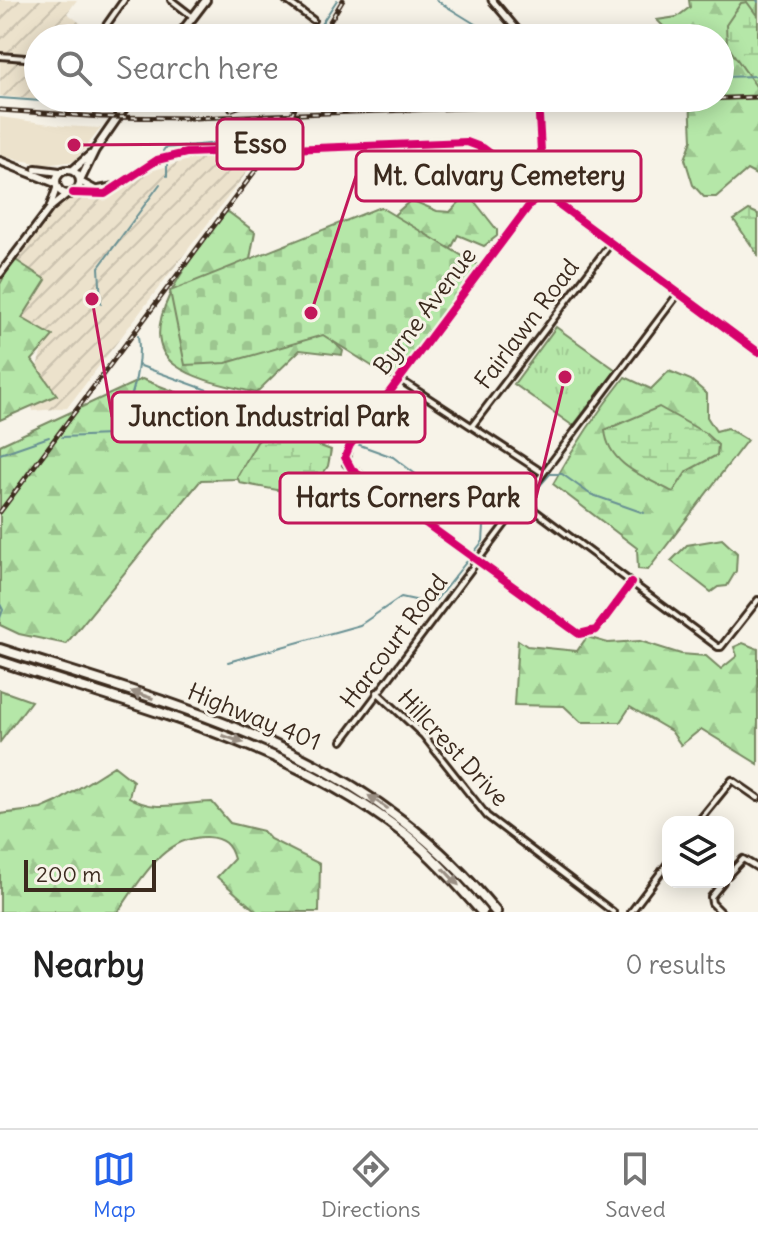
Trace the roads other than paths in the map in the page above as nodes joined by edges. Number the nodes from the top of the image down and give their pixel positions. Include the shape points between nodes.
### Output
1 (124, 0) edge
2 (171, 0) edge
3 (206, 0) edge
4 (286, 0) edge
5 (492, 0) edge
6 (193, 17) junction
7 (313, 20) dead end
8 (106, 24) edge
9 (188, 24) edge
10 (512, 24) edge
11 (0, 56) edge
12 (24, 58) edge
13 (121, 112) edge
14 (538, 112) edge
15 (95, 150) junction
16 (0, 161) edge
17 (540, 167) junction
18 (24, 168) junction
19 (73, 170) junction
20 (62, 172) junction
21 (81, 180) junction
22 (121, 184) junction
23 (56, 185) junction
24 (533, 185) junction
25 (540, 191) junction
26 (70, 193) junction
27 (50, 208) junction
28 (610, 244) junction
29 (0, 274) edge
30 (678, 294) junction
31 (758, 352) edge
32 (399, 379) junction
33 (472, 426) junction
34 (543, 473) junction
35 (522, 501) junction
36 (476, 562) junction
37 (631, 583) junction
38 (758, 600) edge
39 (0, 649) edge
40 (0, 661) edge
41 (377, 692) junction
42 (342, 741) dead end
43 (758, 798) edge
44 (703, 816) edge
45 (758, 868) edge
46 (734, 869) edge
47 (662, 871) edge
48 (718, 888) edge
49 (482, 912) edge
50 (496, 912) edge
51 (613, 912) edge
52 (631, 912) edge
53 (721, 912) edge

1 - 8 street
2 - 6 street
3 - 6 main road
4 - 7 street
5 - 10 street
6 - 9 main road
11 - 12 street
13 - 15 main road
14 - 17 street
15 - 19 main road
15 - 21 main road
16 - 18 main road
17 - 24 street
17 - 25 street
18 - 20 main road
18 - 23 main road
19 - 20 main road
19 - 21 main road
20 - 23 main road
21 - 22 street via 96,190
21 - 26 main road
22 - 24 street via 157,160 186,153 467,142
22 - 26 street via 101,195
23 - 26 main road
23 - 27 street
24 - 25 street
25 - 28 street
25 - 32 street, Byrne Avenue
26 - 27 street
27 - 29 street
28 - 30 street
28 - 33 street, Fairlawn Road
30 - 31 street
30 - 34 street, Harcourt Road
32 - 33 street
32 - 36 street, Byrne Avenue via 345,457 352,470
33 - 34 street
34 - 35 street, Harcourt Road
35 - 36 street, Harcourt Road
35 - 37 street
36 - 37 street via 584,635 596,630
36 - 41 street, Harcourt Road
37 - 38 street via 718,647
50 -> 39 highway, Highway 401 via 416,831 317,764 244,730
40 -> 49 highway, Highway 401 via 239,741 322,778 407,836
41 - 42 street, Harcourt Road
41 - 51 street, Hillcrest Drive via 423,735 487,816
43 - 44 street via 732,780
45 - 46 street via 743,859
47 - 52 street
48 - 53 street via 711,897

